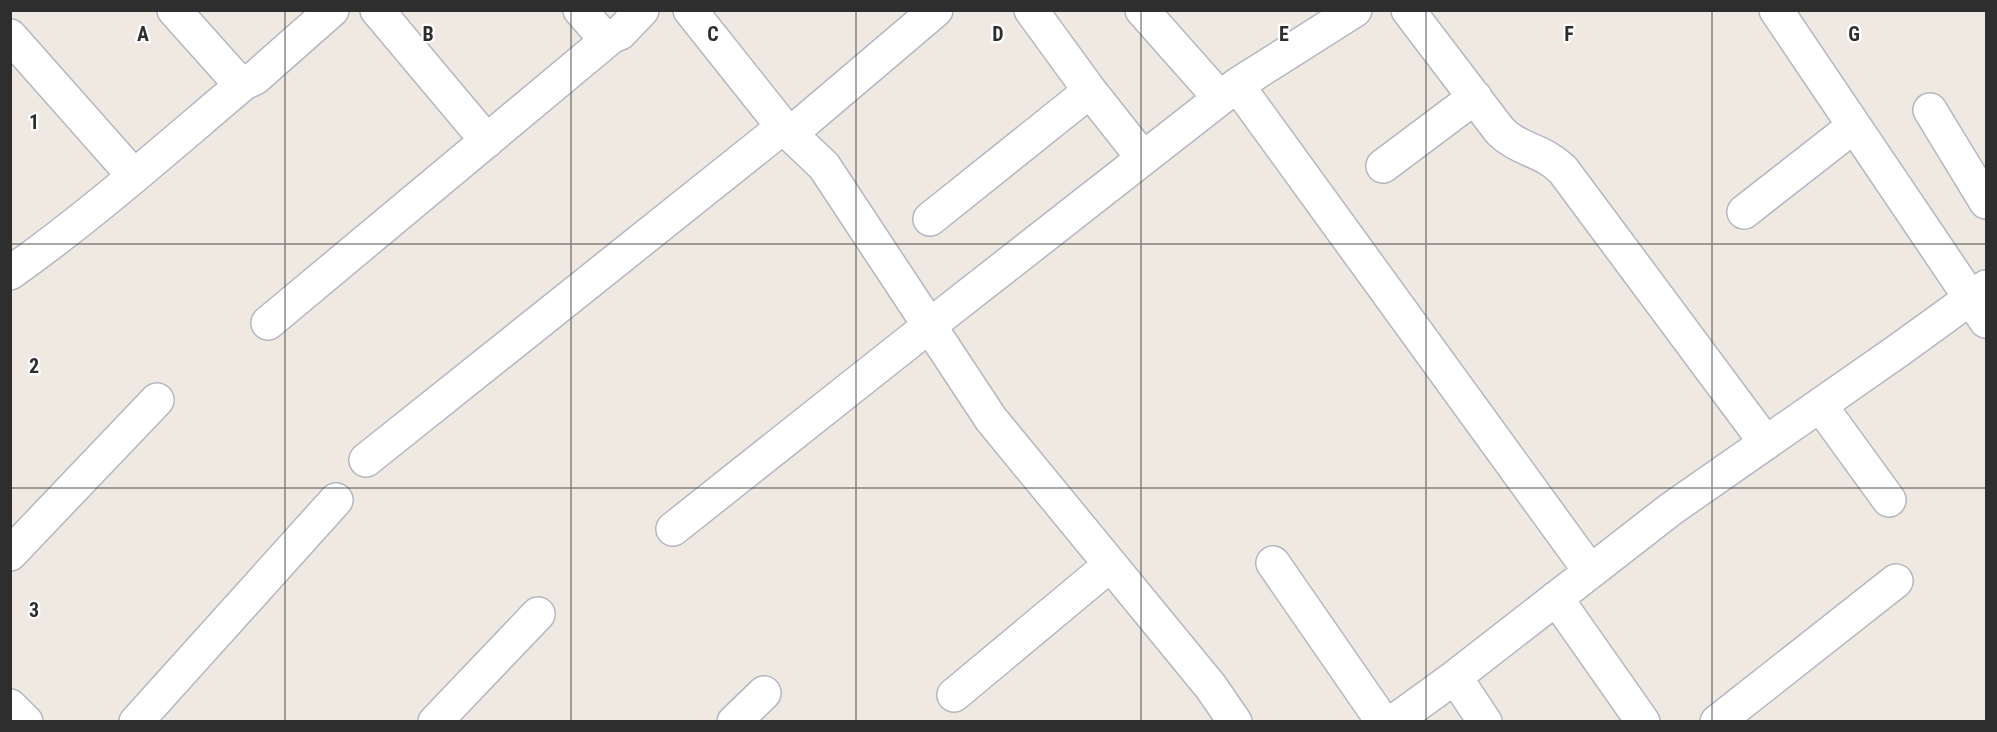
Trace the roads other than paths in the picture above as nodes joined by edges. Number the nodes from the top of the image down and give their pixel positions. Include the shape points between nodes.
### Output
1 (174, 10) edge
2 (332, 10) edge
3 (377, 10) edge
4 (580, 10) edge
5 (642, 10) edge
6 (690, 10) edge
7 (936, 10) edge
8 (1031, 10) edge
9 (1142, 10) edge
10 (1355, 10) edge
11 (1408, 10) edge
12 (1776, 10) edge
13 (10, 36) edge
14 (611, 38) junction
15 (244, 83) junction
16 (1090, 91) junction
17 (1229, 92) junction
18 (1475, 98) junction
19 (1930, 110) dead end
20 (1854, 126) junction
21 (787, 130) junction
22 (487, 141) junction
23 (1143, 158) junction
24 (1383, 166) dead end
25 (135, 176) junction
26 (1986, 202) edge
27 (1744, 212) dead end
28 (930, 219) dead end
29 (10, 273) edge
30 (1981, 302) edge
31 (268, 323) dead end
32 (929, 326) junction
33 (157, 400) dead end
34 (1820, 405) junction
35 (1766, 442) junction
36 (366, 460) dead end
37 (336, 500) dead end
38 (1889, 500) dead end
39 (673, 530) dead end
40 (10, 554) edge
41 (1274, 562) dead end
42 (1110, 565) junction
43 (1590, 571) junction
44 (1896, 581) dead end
45 (1556, 598) junction
46 (538, 614) dead end
47 (1455, 677) junction
48 (764, 693) dead end
49 (954, 695) dead end
50 (10, 706) edge
51 (26, 722) edge
52 (136, 722) edge
53 (435, 722) edge
54 (734, 722) edge
55 (1235, 722) edge
56 (1383, 722) edge
57 (1393, 722) edge
58 (1485, 722) edge
59 (1643, 722) edge
60 (1717, 722) edge

1 - 15 street via 233,76
2 - 15 street via 255,78
3 - 22 street
4 - 14 street via 601,34
5 - 14 street
6 - 21 street
7 - 21 street
8 - 16 street
9 - 17 street
10 - 17 street
11 - 18 street
12 - 20 street
13 - 25 street
14 - 22 street
15 - 25 street
16 - 23 street
16 - 28 street
17 - 23 street
17 - 43 street
18 - 24 street
18 - 35 street via 1509,140 1543,154 1563,170
19 - 26 street
20 - 27 street
20 - 30 street
21 - 32 street via 824,166
21 - 36 street
22 - 31 street
23 - 32 street
25 - 29 street
30 - 34 street
32 - 39 street
32 - 42 street via 991,419
33 - 40 street
34 - 35 street
34 - 38 street
35 - 43 street
37 - 52 street
41 - 56 street
42 - 49 street
42 - 55 street via 1211,687
43 - 45 street
44 - 60 street
45 - 47 street
45 - 59 street
46 - 53 street
47 - 57 street
47 - 58 street
48 - 54 street
50 - 51 street

